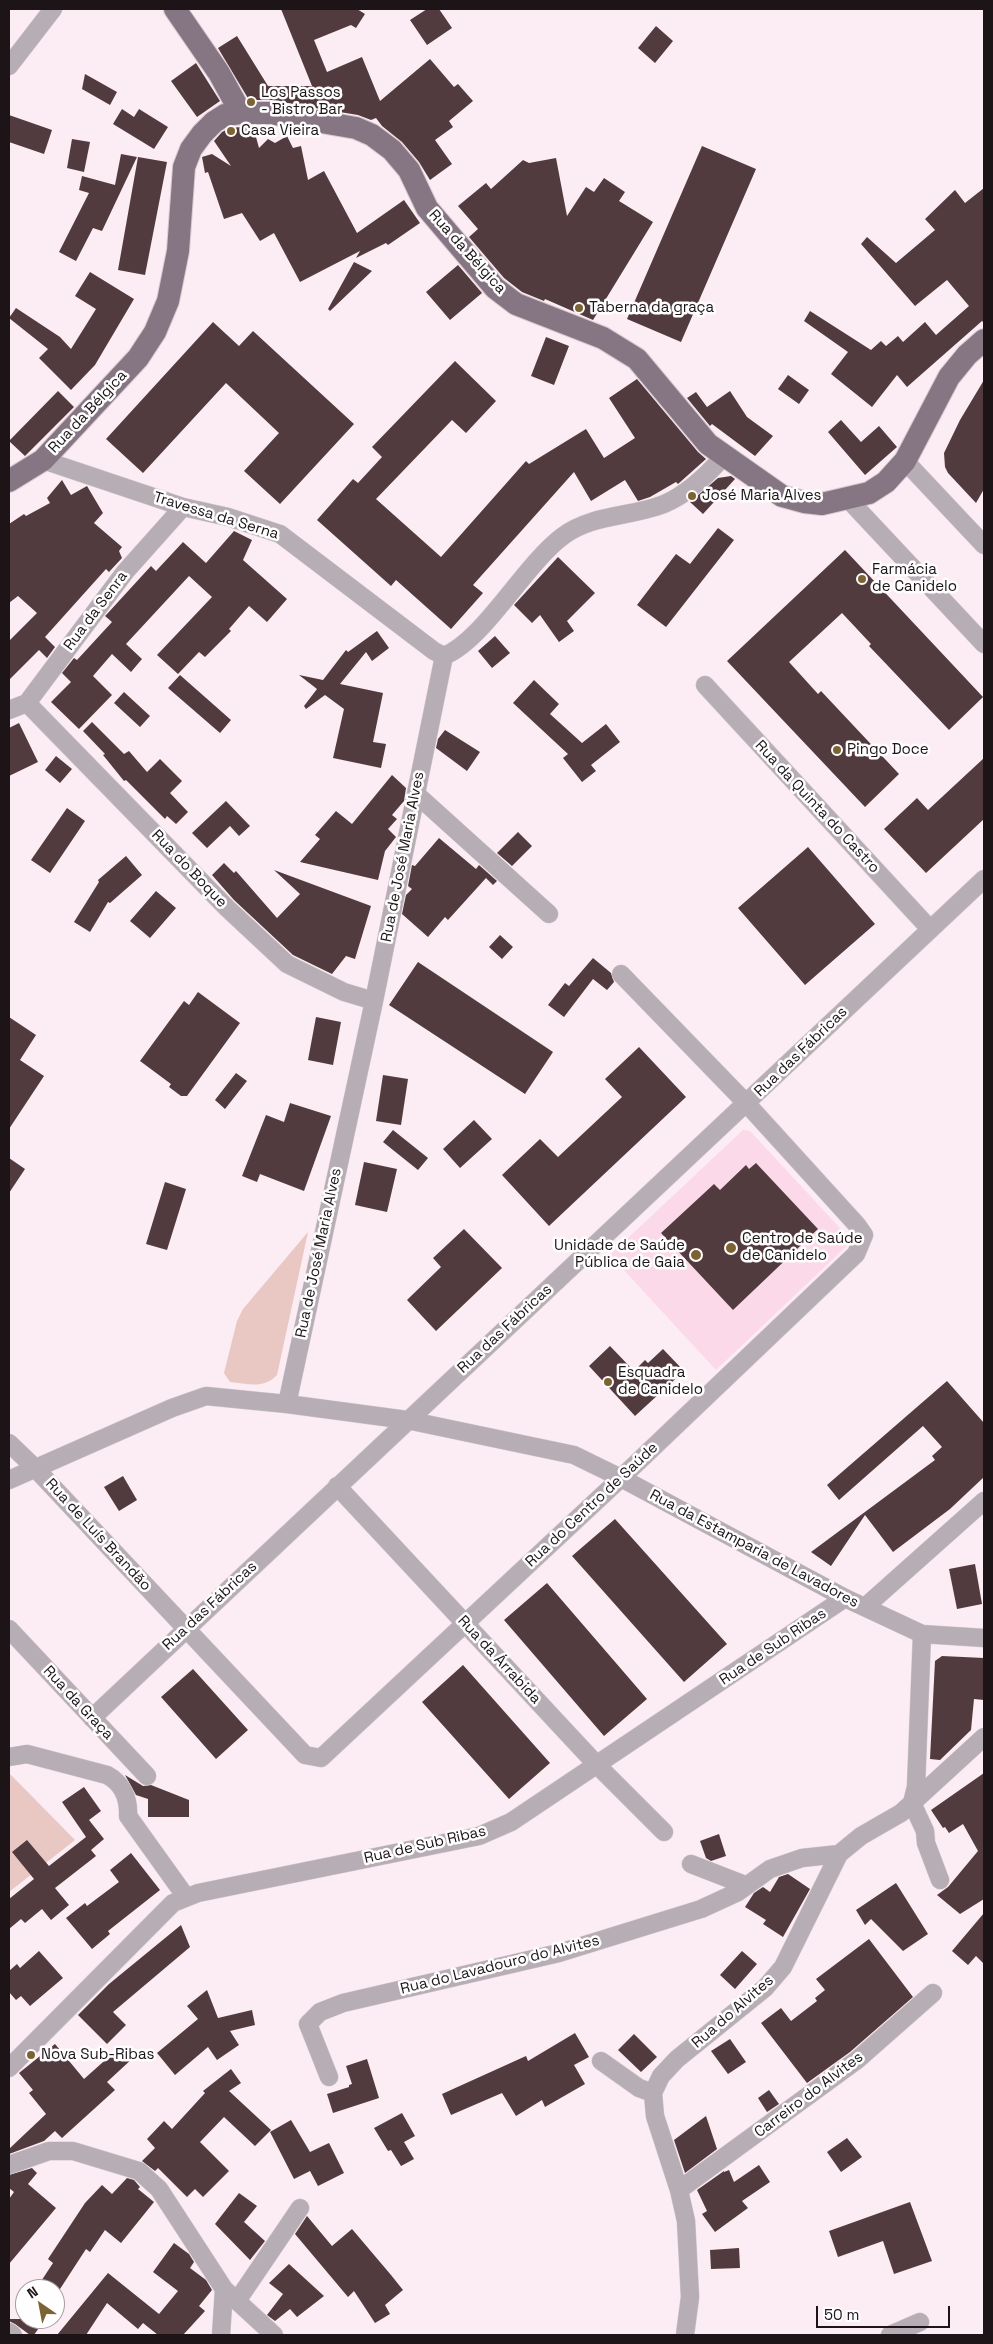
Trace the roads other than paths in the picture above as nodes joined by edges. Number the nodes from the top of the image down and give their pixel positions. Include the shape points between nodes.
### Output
1 (53, 9) edge
2 (175, 9) edge
3 (9, 66) edge
4 (241, 113) junction
5 (984, 340) edge
6 (723, 457) junction
7 (43, 460) junction
8 (905, 461) junction
9 (9, 481) edge
10 (848, 499) junction
11 (183, 507) junction
12 (984, 545) edge
13 (984, 644) edge
14 (444, 656) junction
15 (705, 685) dead end
16 (27, 703) junction
17 (9, 710) edge
18 (416, 794) junction
19 (984, 879) edge
20 (549, 914) dead end
21 (930, 929) junction
22 (621, 974) dead end
23 (374, 1001) junction
24 (747, 1104) junction
25 (288, 1404) junction
26 (407, 1420) junction
27 (9, 1443) edge
28 (34, 1467) junction
29 (621, 1478) junction
30 (9, 1480) edge
31 (337, 1486) junction
32 (984, 1501) edge
33 (845, 1598) junction
34 (865, 1607) junction
35 (466, 1624) junction
36 (9, 1629) edge
37 (187, 1629) junction
38 (922, 1634) junction
39 (984, 1638) edge
40 (92, 1718) junction
41 (984, 1737) edge
42 (9, 1757) edge
43 (597, 1765) junction
44 (147, 1776) dead end
45 (912, 1803) junction
46 (664, 1832) dead end
47 (839, 1854) junction
48 (691, 1864) dead end
49 (940, 1880) dead end
50 (745, 1885) junction
51 (186, 1897) junction
52 (933, 1992) dead end
53 (601, 2061) dead end
54 (9, 2068) edge
55 (329, 2077) dead end
56 (653, 2093) junction
57 (9, 2165) edge
58 (679, 2190) junction
59 (300, 2208) dead end
60 (230, 2295) junction
61 (920, 2322) dead end
62 (9, 2332) edge
63 (14, 2335) edge
64 (221, 2335) edge
65 (274, 2335) edge
66 (685, 2335) edge
67 (890, 2335) edge

1 - 3 street
2 - 4 main road
4 - 6 main road, Rua da Bélgica via 269,114 356,128 372,135 392,150 409,170 427,208 495,288 516,304 603,338 636,359 695,430
4 - 7 main road, Rua da Bélgica via 225,115 214,122 202,134 184,167 178,251 168,301 155,332 138,358
5 - 8 main road, Rua da Bélgica via 949,377
6 - 10 main road, Rua da Bélgica via 782,496 822,504
6 - 14 street via 693,486 664,504 587,524 566,534 545,550 457,651
7 - 9 main road, Rua da Bélgica
7 - 11 street, Travessa da Serna
8 - 10 main road, Rua da Bélgica via 886,482 869,493
8 - 12 street
10 - 13 street
11 - 14 street, Travessa da Serna via 280,534
11 - 16 street, Rua da Senra via 125,572
14 - 18 street, Rua de José Maria Alves
15 - 21 street, Rua da Quinta do Castro
16 - 17 street
16 - 23 street, Rua do Boque via 227,908 287,964 344,992
18 - 20 street
18 - 23 street, Rua de José Maria Alves
19 - 21 street, Rua das Fábricas
21 - 24 street, Rua das Fábricas
22 - 24 street
23 - 25 street, Rua de José Maria Alves
24 - 26 street, Rua das Fábricas
24 - 29 street, Rua do Centro de Saúde via 864,1236 856,1254
25 - 26 street, Rua da Estamparia de Lavadores
25 - 28 street, Rua da Estamparia de Lavadores via 206,1396
26 - 29 street, Rua da Estamparia de Lavadores via 574,1455
26 - 31 street, Rua das Fábricas
27 - 28 street, Rua de Luís Brandão
28 - 30 street, Rua da Estamparia de Lavadores
28 - 37 street, Rua de Luís Brandão
29 - 33 street, Rua da Estamparia de Lavadores
29 - 35 street, Rua do Centro de Saúde
31 - 35 street, Rua da Árrabida
31 - 37 street, Rua das Fábricas
32 - 34 street
33 - 34 street, Rua da Estamparia de Lavadores
33 - 43 street, Rua de Sub Ribas
34 - 38 street, Rua da Estamparia de Lavadores
35 - 37 street, Rua do Centro de Saúde via 321,1758 305,1756
35 - 43 street, Rua da Árrabida
36 - 40 street, Rua da Graça
37 - 40 street, Rua das Fábricas
38 - 39 street, Rua da Estamparia de Lavadores
38 - 45 street via 916,1787
40 - 44 street, Rua da Graça
41 - 45 street, Rua do Alvites
42 - 51 street via 27,1754 107,1775 118,1782 129,1803 128,1816
43 - 46 street, Rua da Árrabida
43 - 51 street, Rua de Sub Ribas via 511,1822 479,1836
45 - 47 street, Rua do Alvites
45 - 49 street via 926,1831 926,1843
47 - 50 street, Rua do Lavadouro do Alvites via 802,1858 770,1868
47 - 56 street, Rua do Alvites via 783,1967 765,1988 677,2059 661,2076
48 - 50 street
50 - 55 street, Rua do Lavadouro do Alvites via 738,1892 700,1909 559,1953 342,2003 320,2012 308,2024
51 - 54 street, Rua de Sub Ribas via 173,1903
52 - 58 street, Carreiro do Alvites via 857,2060
53 - 56 street via 639,2088
56 - 58 street via 654,2116
57 - 60 street via 49,2151 73,2151 140,2171 159,2189
58 - 66 street via 686,2221 690,2297
59 - 60 street
60 - 64 street
60 - 65 street
61 - 67 street
62 - 63 street

